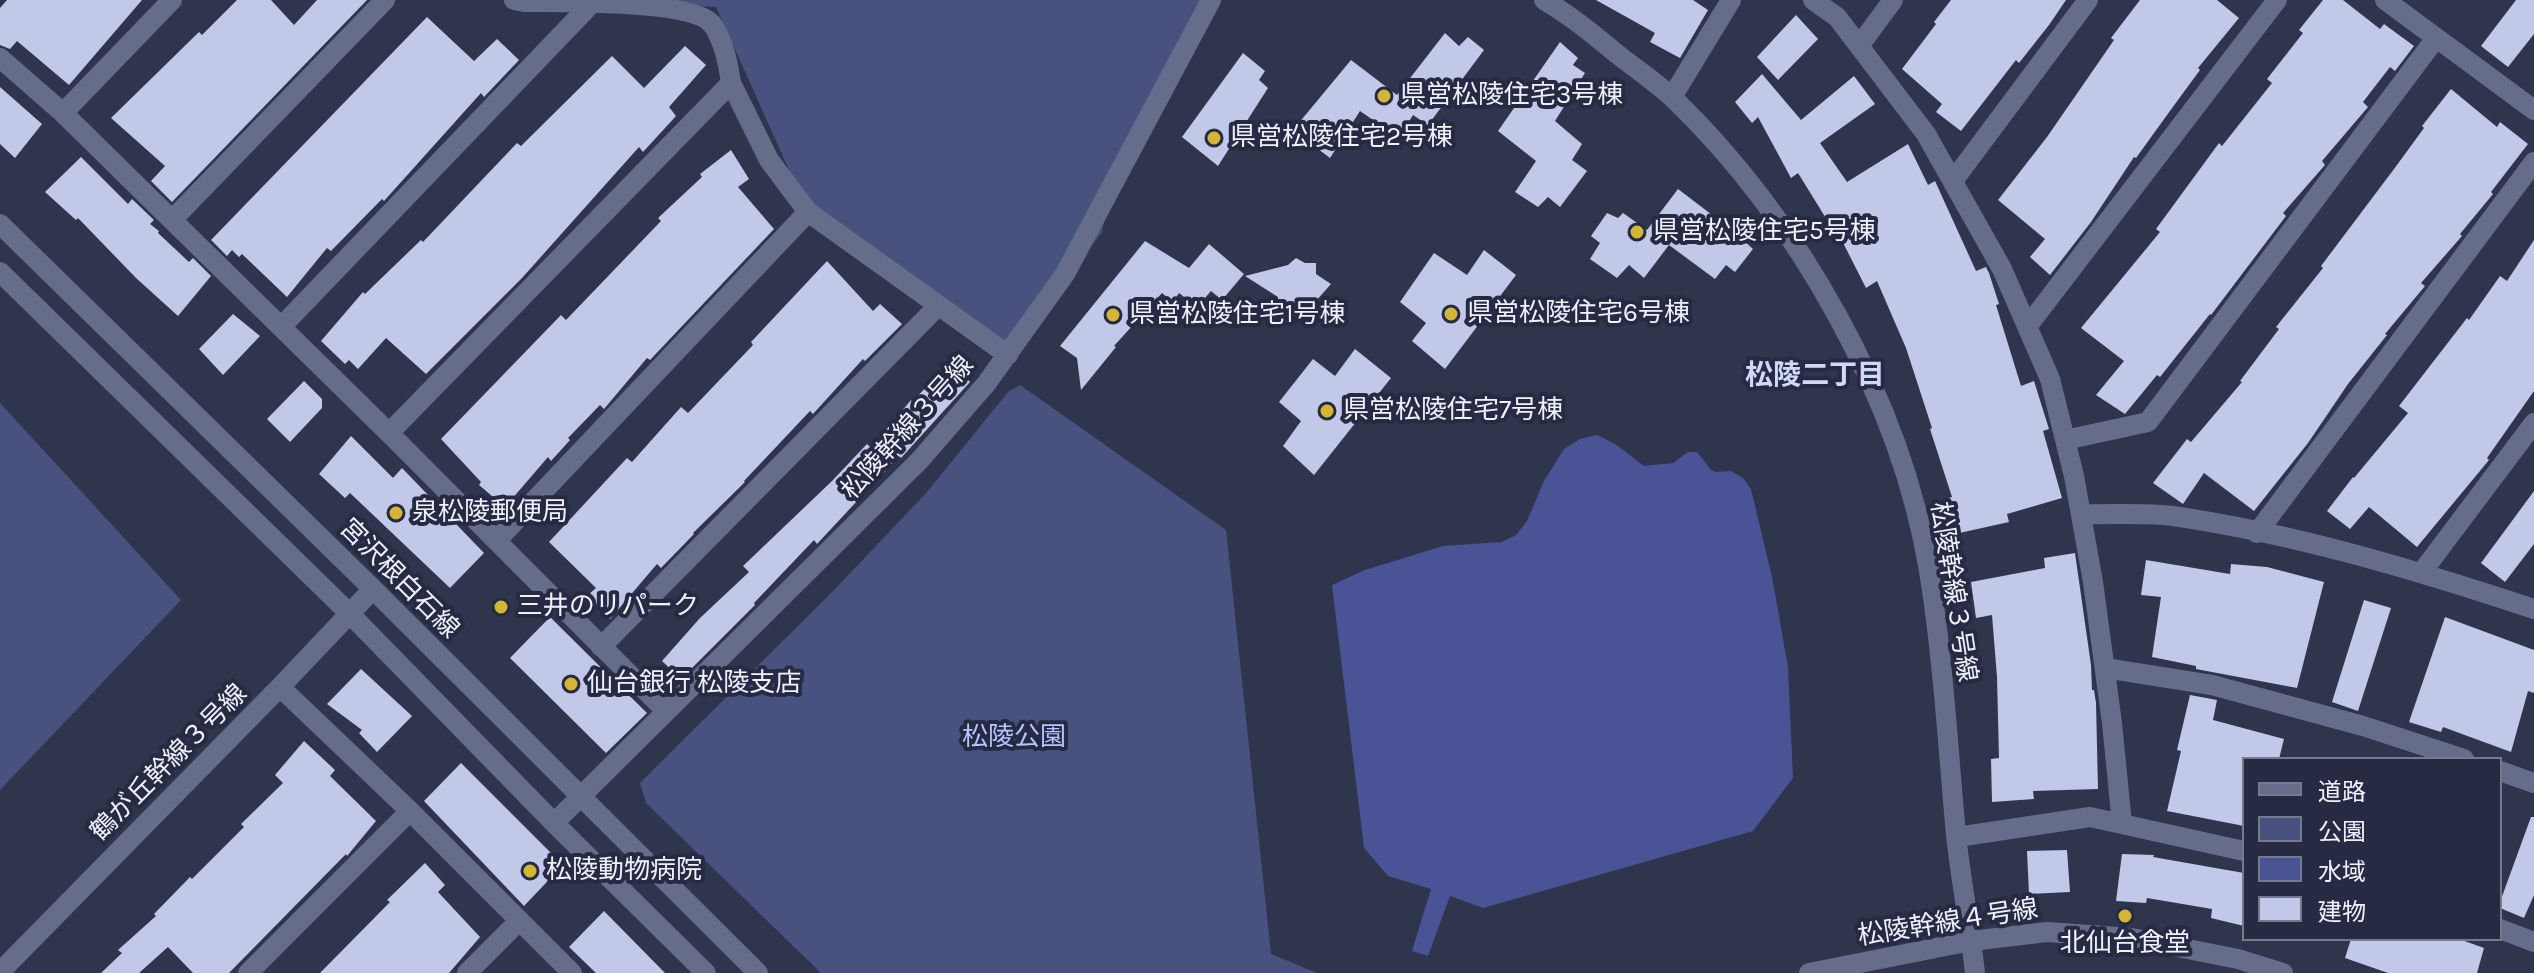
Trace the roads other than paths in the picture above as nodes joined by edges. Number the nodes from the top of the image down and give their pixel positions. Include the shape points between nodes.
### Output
1 (171, 0) edge
2 (385, 0) edge
3 (514, 0) edge
4 (1211, 0) edge
5 (1731, 0) edge
6 (1813, 0) edge
7 (1893, 0) edge
8 (2088, 0) edge
9 (2277, 0) edge
10 (2385, 0) edge
11 (1550, 1) edge
12 (593, 2) edge
13 (2436, 38) junction
14 (1859, 46) junction
15 (0, 58) edge
16 (731, 83) junction
17 (1672, 97) junction
18 (2534, 110) edge
19 (63, 113) junction
20 (2534, 162) edge
21 (1953, 181) junction
22 (808, 212) junction
23 (172, 220) junction
24 (0, 224) edge
25 (0, 272) edge
26 (938, 306) junction
27 (281, 327) junction
28 (2027, 327) junction
29 (1008, 355) junction
30 (2534, 423) edge
31 (389, 433) junction
32 (2065, 440) junction
33 (2081, 514) junction
34 (2257, 533) junction
35 (497, 540) junction
36 (2422, 572) junction
37 (373, 589) junction
38 (2534, 609) edge
39 (350, 614) junction
40 (601, 647) junction
41 (2105, 668) junction
42 (280, 687) junction
43 (666, 711) junction
44 (2458, 757) edge
45 (2502, 772) edge
46 (2534, 783) edge
47 (581, 798) junction
48 (410, 811) junction
49 (554, 823) junction
50 (2122, 824) junction
51 (1957, 837) junction
52 (2242, 851) edge
53 (519, 921) junction
54 (2502, 930) edge
55 (1971, 941) junction
56 (2534, 942) edge
57 (11, 968) edge
58 (248, 973) edge
59 (467, 973) edge
60 (572, 973) edge
61 (706, 973) edge
62 (758, 973) edge
63 (1809, 973) edge
64 (1975, 973) edge
65 (2283, 973) edge

1 - 19 street
2 - 23 street
3 - 12 street
4 - 29 street, 松陵幹線３号線 via 1065,274
5 - 17 street
6 - 14 street via 1837,17
7 - 14 street
8 - 21 street
9 - 28 street
10 - 13 street
11 - 17 street, 松陵幹線３号線
12 - 16 street via 684,7 711,22
12 - 27 street
13 - 18 street
13 - 32 street via 2148,422
14 - 21 street via 1926,134
15 - 19 street
16 - 22 street via 769,160
16 - 31 street
17 - 51 street, 松陵幹線３号線 via 1752,186 1810,269 1854,347 1895,441 1929,570
19 - 23 street
20 - 34 street
21 - 28 street
22 - 26 street
22 - 35 street
23 - 27 street
24 - 37 street, 宮沢根白石線
25 - 39 street
26 - 29 street
26 - 40 street
27 - 31 street
28 - 32 street via 2050,379
29 - 43 street, 松陵幹線３号線 via 919,461
30 - 36 street
31 - 35 street
32 - 33 street
33 - 34 street via 2170,516
33 - 41 street
34 - 36 street
35 - 40 street
36 - 38 street
37 - 39 street, 鶴が丘幹線３号線
37 - 47 street, 宮沢根白石線
39 - 42 street, 鶴が丘幹線３号線
39 - 49 street
40 - 43 street
41 - 44 street via 2212,685
41 - 50 street
42 - 48 street
42 - 57 street, 鶴が丘幹線３号線
43 - 47 street, 松陵幹線３号線
45 - 46 street
47 - 49 street, 松陵幹線３号線
47 - 62 street, 宮沢根白石線
48 - 53 street
48 - 58 street
49 - 61 street
50 - 51 street via 2090,817
50 - 52 street
51 - 55 street, 松陵幹線３号線
53 - 59 street
53 - 60 street
54 - 56 street
55 - 63 street, 松陵幹線４号線
55 - 64 street, 松陵幹線３号線
55 - 65 street, 松陵幹線４号線 via 2047,932 2132,938

